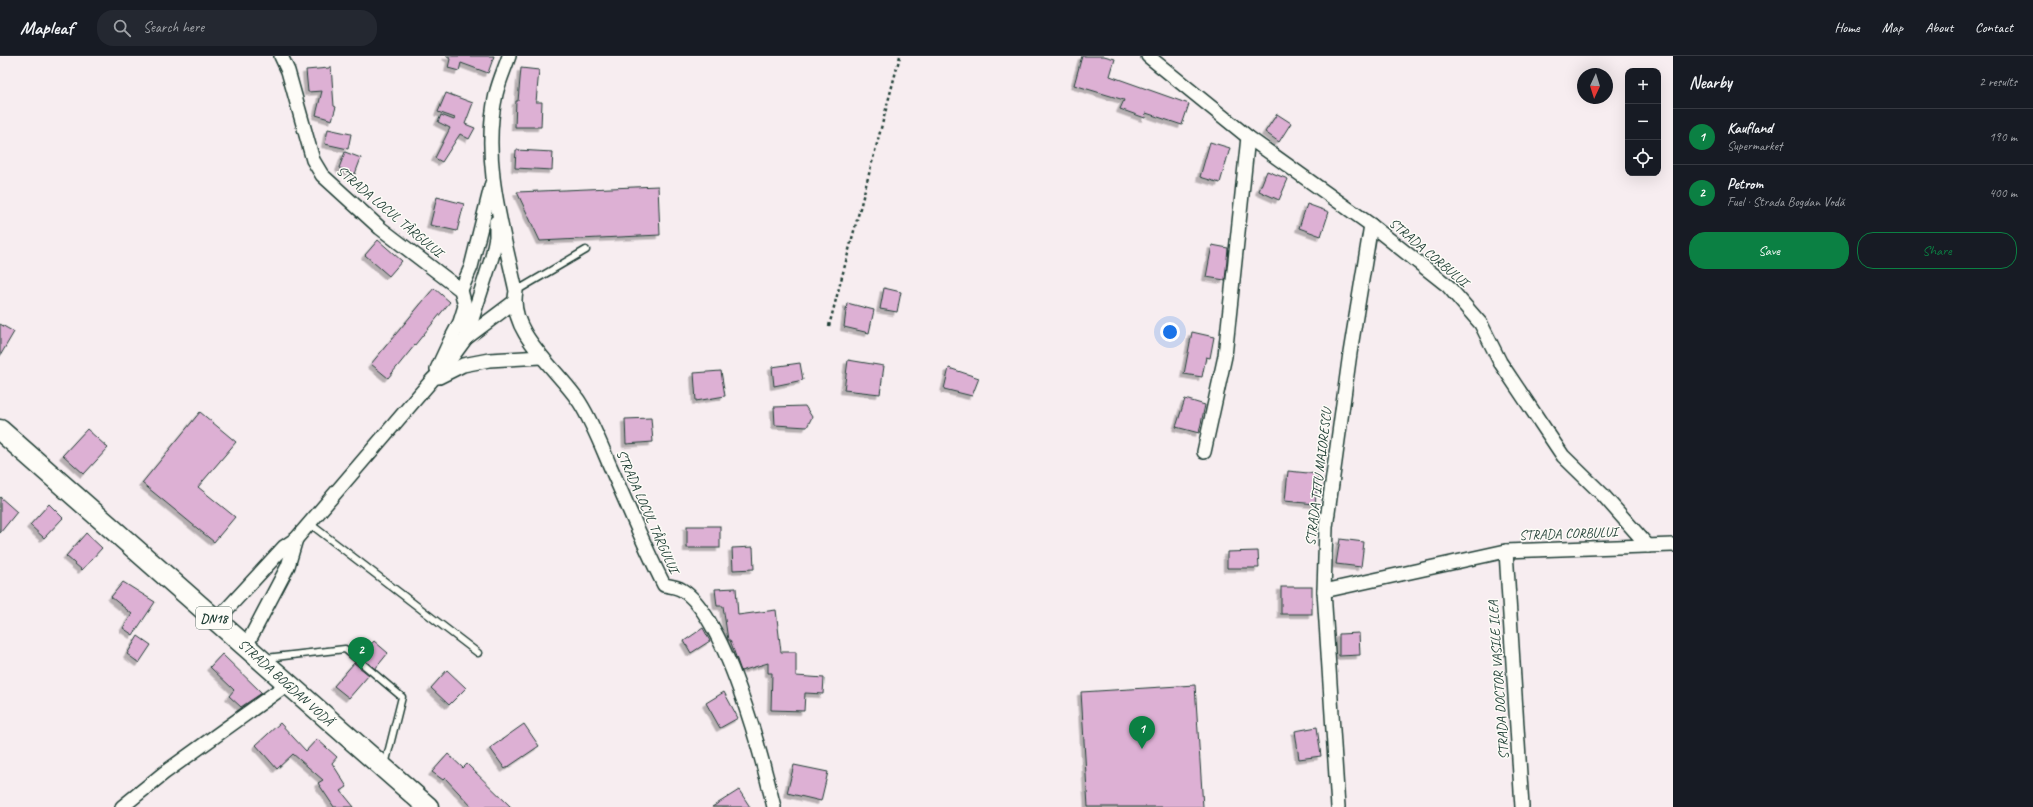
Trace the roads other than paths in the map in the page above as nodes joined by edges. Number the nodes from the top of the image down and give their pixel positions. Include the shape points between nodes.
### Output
1 (281, 56) edge
2 (509, 56) edge
3 (1148, 56) edge
4 (1248, 137) junction
5 (492, 180) junction
6 (1371, 225) junction
7 (586, 250) dead end
8 (471, 267) junction
9 (461, 290) junction
10 (515, 296) junction
11 (478, 300) junction
12 (466, 338) junction
13 (541, 356) junction
14 (432, 380) junction
15 (0, 430) edge
16 (1204, 452) dead end
17 (309, 523) junction
18 (296, 539) junction
19 (1673, 545) edge
20 (1648, 546) junction
21 (1506, 551) junction
22 (1324, 591) junction
23 (216, 621) junction
24 (253, 652) junction
25 (478, 653) dead end
26 (288, 683) junction
27 (384, 769) junction
28 (122, 807) edge
29 (428, 807) edge
30 (774, 807) edge
31 (1338, 807) edge
32 (1522, 807) edge

1 - 9 street, STRADA LOCUL TÂRGULUI via 288,71 313,160 322,175 380,228
2 - 5 street, STRADA LOCUL TÂRGULUI via 496,94 491,144
3 - 4 street, STRADA CORBULUI
4 - 6 street, STRADA CORBULUI
4 - 16 street via 1225,356
5 - 8 street, STRADA LOCUL TÂRGULUI
5 - 10 street, STRADA LOCUL TÂRGULUI
5 - 11 street, STRADA LOCUL TÂRGULUI via 496,206 496,237
6 - 20 street, STRADA CORBULUI via 1448,286 1481,324 1500,362 1564,456
6 - 22 street, STRADA TITU MAIORESCU via 1326,527
7 - 10 lane
8 - 9 street, STRADA LOCUL TÂRGULUI
8 - 11 street, STRADA LOCUL TÂRGULUI
9 - 14 street, STRADA LOCUL TÂRGULUI via 465,306 460,322
10 - 12 street, STRADA LOCUL TÂRGULUI
10 - 13 street, STRADA LOCUL TÂRGULUI via 516,313
11 - 12 street, STRADA LOCUL TÂRGULUI
12 - 14 street, STRADA LOCUL TÂRGULUI
13 - 14 street, STRADA LOCUL TÂRGULUI via 463,365
13 - 30 street, STRADA LOCUL TÂRGULUI via 579,402 664,584 681,589 695,601 713,628 729,660 748,715
14 - 17 street, STRADA LOCUL TÂRGULUI
15 - 23 main road, STRADA BOGDAN VODĂ / DN18
17 - 18 street, STRADA LOCUL TÂRGULUI
17 - 25 lane
18 - 23 street, STRADA LOCUL TÂRGULUI via 284,547
18 - 24 street, STRADA LOCUL TÂRGULUI via 288,566
19 - 20 street, STRADA CORBULUI
20 - 21 street, STRADA CORBULUI
21 - 22 street, STRADA CORBULUI
21 - 32 street, STRADA DOCTOR VASILE ILEA
22 - 31 street, STRADA TITU MAIORESCU
23 - 24 main road, STRADA BOGDAN VODĂ / DN18
24 - 26 main road, STRADA BOGDAN VODĂ / DN18
24 - 27 lane via 345,649 402,698
26 - 27 main road, STRADA BOGDAN VODĂ / DN18
26 - 28 street via 164,773
27 - 29 main road, STRADA BOGDAN VODĂ / DN18

